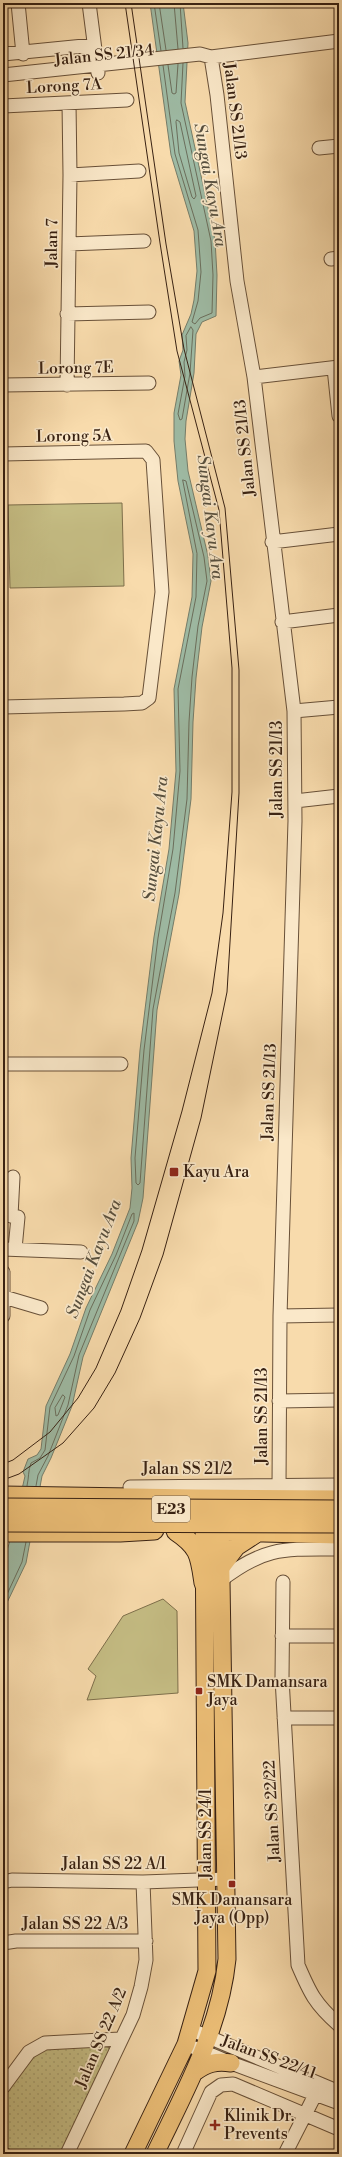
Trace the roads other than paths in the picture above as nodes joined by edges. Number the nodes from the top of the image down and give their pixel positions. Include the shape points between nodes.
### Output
1 (18, 3) edge
2 (89, 3) edge
3 (339, 41) edge
4 (94, 45) junction
5 (3, 54) edge
6 (23, 54) junction
7 (205, 57) junction
8 (97, 70) junction
9 (3, 75) edge
10 (3, 83) edge
11 (128, 100) dead end
12 (69, 103) junction
13 (3, 106) edge
14 (339, 146) edge
15 (320, 148) dead end
16 (140, 171) dead end
17 (70, 175) junction
18 (144, 241) dead end
19 (69, 244) junction
20 (149, 312) dead end
21 (67, 314) junction
22 (336, 368) edge
23 (254, 377) junction
24 (149, 384) dead end
25 (3, 385) edge
26 (68, 385) junction
27 (339, 416) edge
28 (3, 454) edge
29 (339, 534) edge
30 (272, 542) junction
31 (339, 615) edge
32 (282, 622) junction
33 (3, 707) edge
34 (339, 707) edge
35 (294, 711) junction
36 (339, 796) edge
37 (295, 801) junction
38 (3, 1064) edge
39 (121, 1064) dead end
40 (13, 1177) dead end
41 (9, 1249) edge
42 (81, 1252) dead end
43 (3, 1272) edge
44 (4, 1297) junction
45 (41, 1308) dead end
46 (339, 1315) edge
47 (3, 1316) edge
48 (280, 1316) junction
49 (339, 1400) edge
50 (279, 1401) junction
51 (339, 1485) edge
52 (279, 1486) junction
53 (130, 1487) dead end
54 (3, 1496) edge
55 (158, 1499) junction
56 (212, 1499) junction
57 (304, 1499) junction
58 (339, 1500) edge
59 (3, 1508) edge
60 (339, 1510) edge
61 (3, 1522) edge
62 (339, 1524) edge
63 (150, 1530) junction
64 (176, 1530) junction
65 (212, 1531) junction
66 (3, 1532) edge
67 (256, 1533) junction
68 (305, 1534) junction
69 (339, 1534) edge
70 (339, 1549) edge
71 (215, 1577) junction
72 (283, 1582) dead end
73 (282, 1636) junction
74 (339, 1636) edge
75 (284, 1718) junction
76 (339, 1718) edge
77 (207, 1880) junction
78 (226, 1880) junction
79 (3, 1882) edge
80 (143, 1882) junction
81 (146, 1941) junction
82 (3, 1942) edge
83 (339, 2025) edge
84 (189, 2037) junction
85 (120, 2039) junction
86 (206, 2044) junction
87 (231, 2063) junction
88 (194, 2072) junction
89 (3, 2087) edge
90 (339, 2092) edge
91 (316, 2093) junction
92 (339, 2102) edge
93 (305, 2115) junction
94 (339, 2129) edge
95 (67, 2154) edge
96 (133, 2154) edge
97 (156, 2154) edge
98 (183, 2154) edge
99 (285, 2154) edge

1 - 6 street
2 - 4 street
3 - 7 street, Jalan SS 21/34
4 - 6 street
4 - 8 street
5 - 6 street
7 - 8 street, Jalan SS 21/34
7 - 23 street, Jalan SS 21/13 via 217,94 237,281
8 - 9 street, Jalan SS 21/34
8 - 10 street, Jalan SS 21/34
11 - 12 street, Lorong 7A
12 - 13 street, Lorong 7A
12 - 17 street, Jalan 7
14 - 15 street
16 - 17 street
17 - 19 street, Jalan 7
18 - 19 street
19 - 21 street, Jalan 7
20 - 21 street
21 - 26 street, Jalan 7
22 - 23 street
22 - 27 street
23 - 30 street, Jalan SS 21/13
24 - 26 street, Lorong 7E
25 - 26 street, Lorong 7E
28 - 33 street, Lorong 5A via 146,451 154,460 162,592 149,698 142,703
29 - 30 street
30 - 32 street, Jalan SS 21/13
31 - 32 street
32 - 35 street, Jalan SS 21/13
34 - 35 street
35 - 37 street, Jalan SS 21/13
36 - 37 street
37 - 48 street, Jalan SS 21/13
38 - 39 street
40 - 41 street via 11,1216 18,1217
41 - 42 street
43 - 44 street
44 - 45 street
44 - 47 street
46 - 48 street
48 - 50 street, Jalan SS 21/13
49 - 50 street
50 - 52 street, Jalan SS 21/13
51 - 52 street, Jalan SS 21/2
52 - 53 street, Jalan SS 21/2
54 - 55 highway
55 - 56 highway
55 - 63 highway via 164,1502 168,1514 162,1524
56 - 57 highway
56 - 65 main road, Jalan SS 24/1
57 - 58 highway
57 - 68 highway via 288,1505 283,1515 287,1525
59 - 60 highway, E23, bridge
61 - 62 highway, E23, bridge
63 - 64 highway
63 - 66 highway
64 - 65 highway
64 - 71 highway via 195,1546
65 - 67 highway
65 - 71 main road, Jalan SS 24/1
67 - 68 highway
67 - 71 highway via 236,1546
68 - 69 highway
70 - 71 street via 286,1549 263,1554
71 - 77 main road, Jalan SS 24/1
71 - 78 main road, Jalan SS 24/1
72 - 73 street, Jalan SS 22/22
73 - 74 street
73 - 75 street, Jalan SS 22/22
75 - 76 street
75 - 83 street, Jalan SS 22/22 via 298,1965 311,1995 320,2008
77 - 78 street, Jalan SS 22 A/1
77 - 80 street, Jalan SS 22 A/1
77 - 84 main road, Jalan SS 24/1 via 207,1972
78 - 86 main road, Jalan SS 24/1 via 227,1967 223,1990
79 - 80 street, Jalan SS 22 A/1
80 - 81 street, Jalan SS 22 A/2
81 - 82 street, Jalan SS 22 A/3
81 - 85 street, Jalan SS 22 A/2 via 146,1960 141,1987 133,2015
84 - 86 street, Jalan SS 22/41
84 - 96 main road, Jalan SS 24/1
85 - 89 street via 45,2043 29,2052
85 - 95 street, Jalan SS 22 A/2
86 - 87 street, Jalan SS 22/41
86 - 88 main road, Jalan SS 24/1
86 - 90 street, Jalan SS 22/41
87 - 88 main road via 219,2061 204,2065
87 - 91 street, Jalan SS 22/41
88 - 97 main road, Jalan SS 24/1
91 - 92 street, Jalan SS 22/41
91 - 93 street
93 - 94 street
93 - 98 street via 233,2084 221,2085 211,2092
93 - 99 street

